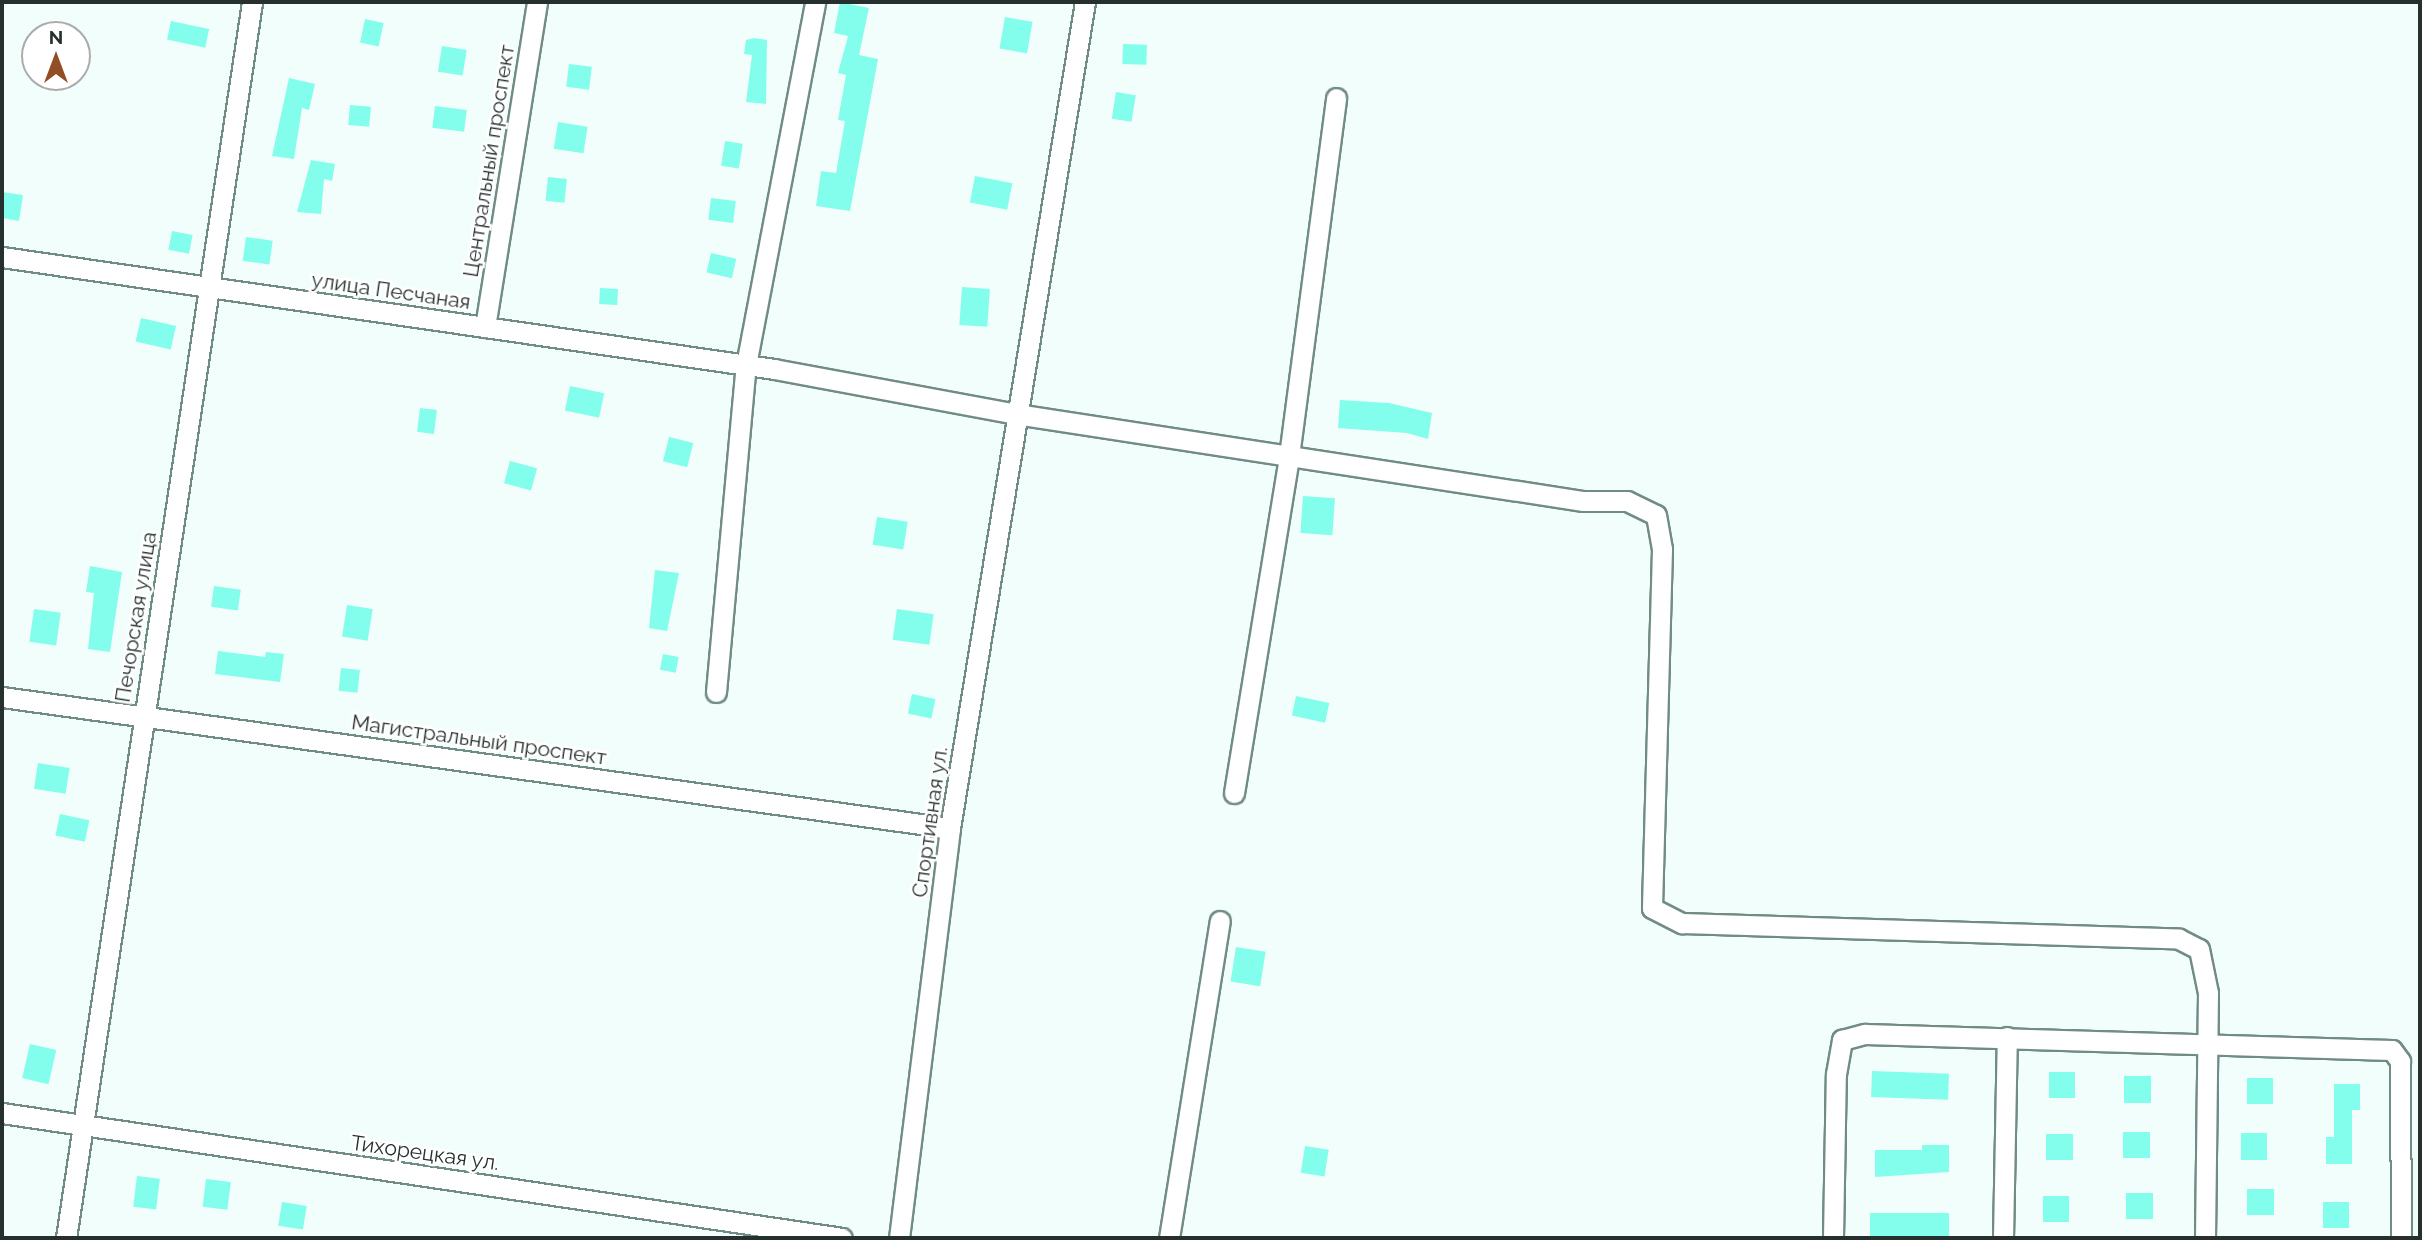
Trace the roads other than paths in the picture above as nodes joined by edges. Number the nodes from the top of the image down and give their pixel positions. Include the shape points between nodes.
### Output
1 (252, 2) edge
2 (537, 2) edge
3 (815, 2) edge
4 (1084, 2) edge
5 (1336, 98) dead end
6 (2, 257) edge
7 (210, 287) junction
8 (485, 327) junction
9 (746, 365) junction
10 (1016, 414) junction
11 (1289, 456) junction
12 (716, 692) dead end
13 (2, 697) edge
14 (144, 717) junction
15 (1234, 793) dead end
16 (950, 828) junction
17 (1220, 921) dead end
18 (2007, 1037) junction
19 (2207, 1042) junction
20 (2, 1113) edge
21 (80, 1125) junction
22 (65, 1238) edge
23 (842, 1238) edge
24 (899, 1238) edge
25 (1169, 1238) edge
26 (1833, 1238) edge
27 (2003, 1238) edge
28 (2205, 1238) edge
29 (2401, 1238) edge

1 - 7 street, Печорская улица
2 - 8 street, Центральный проспект
3 - 9 street
4 - 10 street, Спортивная ул.
5 - 11 street
6 - 7 street, улица Песчаная
7 - 8 street, улица Песчаная
7 - 14 street, Печорская улица
8 - 9 street, улица Песчаная
9 - 10 street, улица Песчаная
9 - 12 street
10 - 11 street, улица Песчаная
10 - 16 street, Спортивная ул.
11 - 15 street
11 - 19 street, улица Песчаная via 1583,501 1628,501 1656,515 1662,550 1652,908 1682,923 2179,939 2199,949 2208,993
13 - 14 street, Магистральный проспект
14 - 16 street, Магистральный проспект
14 - 21 street, Печорская улица
16 - 24 street, Спортивная ул.
17 - 25 street
18 - 19 street
18 - 26 street via 1865,1034 1842,1040 1836,1074
18 - 27 street
19 - 28 street
19 - 29 street via 2392,1050 2400,1061
20 - 21 street, Тихорецкая ул.
21 - 22 street, Печорская улица
21 - 23 street, Тихорецкая ул.

